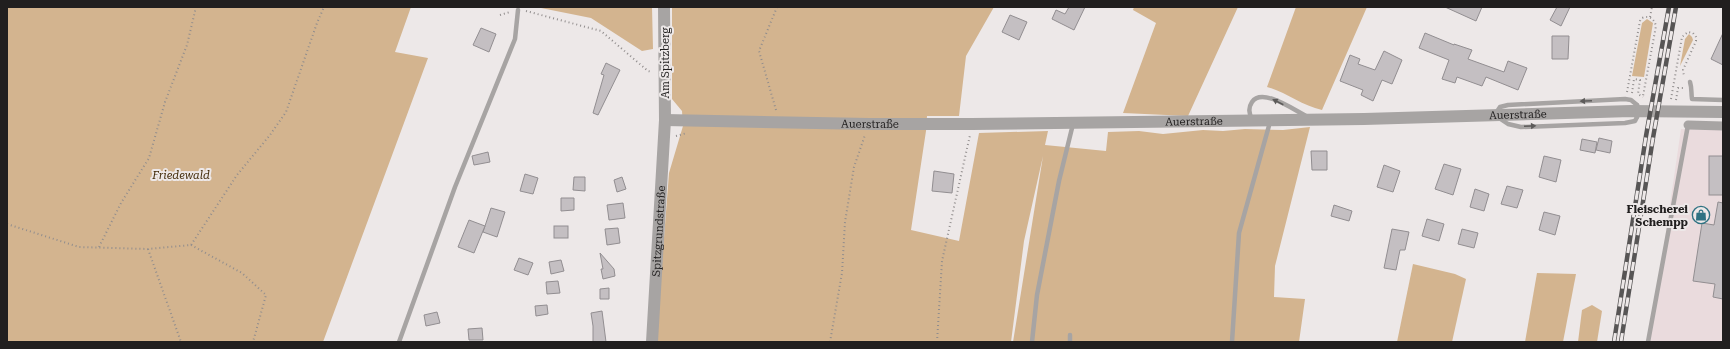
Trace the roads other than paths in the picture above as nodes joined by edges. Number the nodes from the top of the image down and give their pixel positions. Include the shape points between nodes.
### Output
1 (664, 7) edge
2 (518, 10) road end
3 (1690, 82) road end
4 (1723, 100) edge
5 (1723, 112) edge
6 (1493, 115) junction
7 (1313, 119) junction
8 (665, 120) junction
9 (1252, 120) junction
10 (1270, 120) junction
11 (1074, 123) junction
12 (1688, 125) joint
13 (1723, 126) edge
14 (1070, 335) dead end
15 (400, 342) edge
16 (652, 342) edge
17 (1032, 342) edge
18 (1070, 342) edge
19 (1232, 342) edge
20 (1648, 342) edge

1 - 8 street, Am Spitzberg
2 - 15 lane via 515,39 455,187
3 - 4 lane via 1692,99
5 - 6 street, Auerstraße via 1631,111
6 -> 6 lane, bridge via 1508,124 1521,127 1625,123 1635,121 1638,109 1631,100 1625,100 1508,105 1500,107
6 - 7 street, Auerstraße
7 -> 9 lane via 1270,97 1260,96 1254,99 1250,106
7 - 10 street, Auerstraße
8 - 11 street, Auerstraße via 869,124
8 - 16 street, Spitzgrundstraße
9 - 10 street, Auerstraße
9 - 11 street, Auerstraße
10 - 19 lane via 1239,233
11 - 17 lane via 1059,181 1037,295
12 - 13 street
12 - 20 lane
14 - 18 lane

